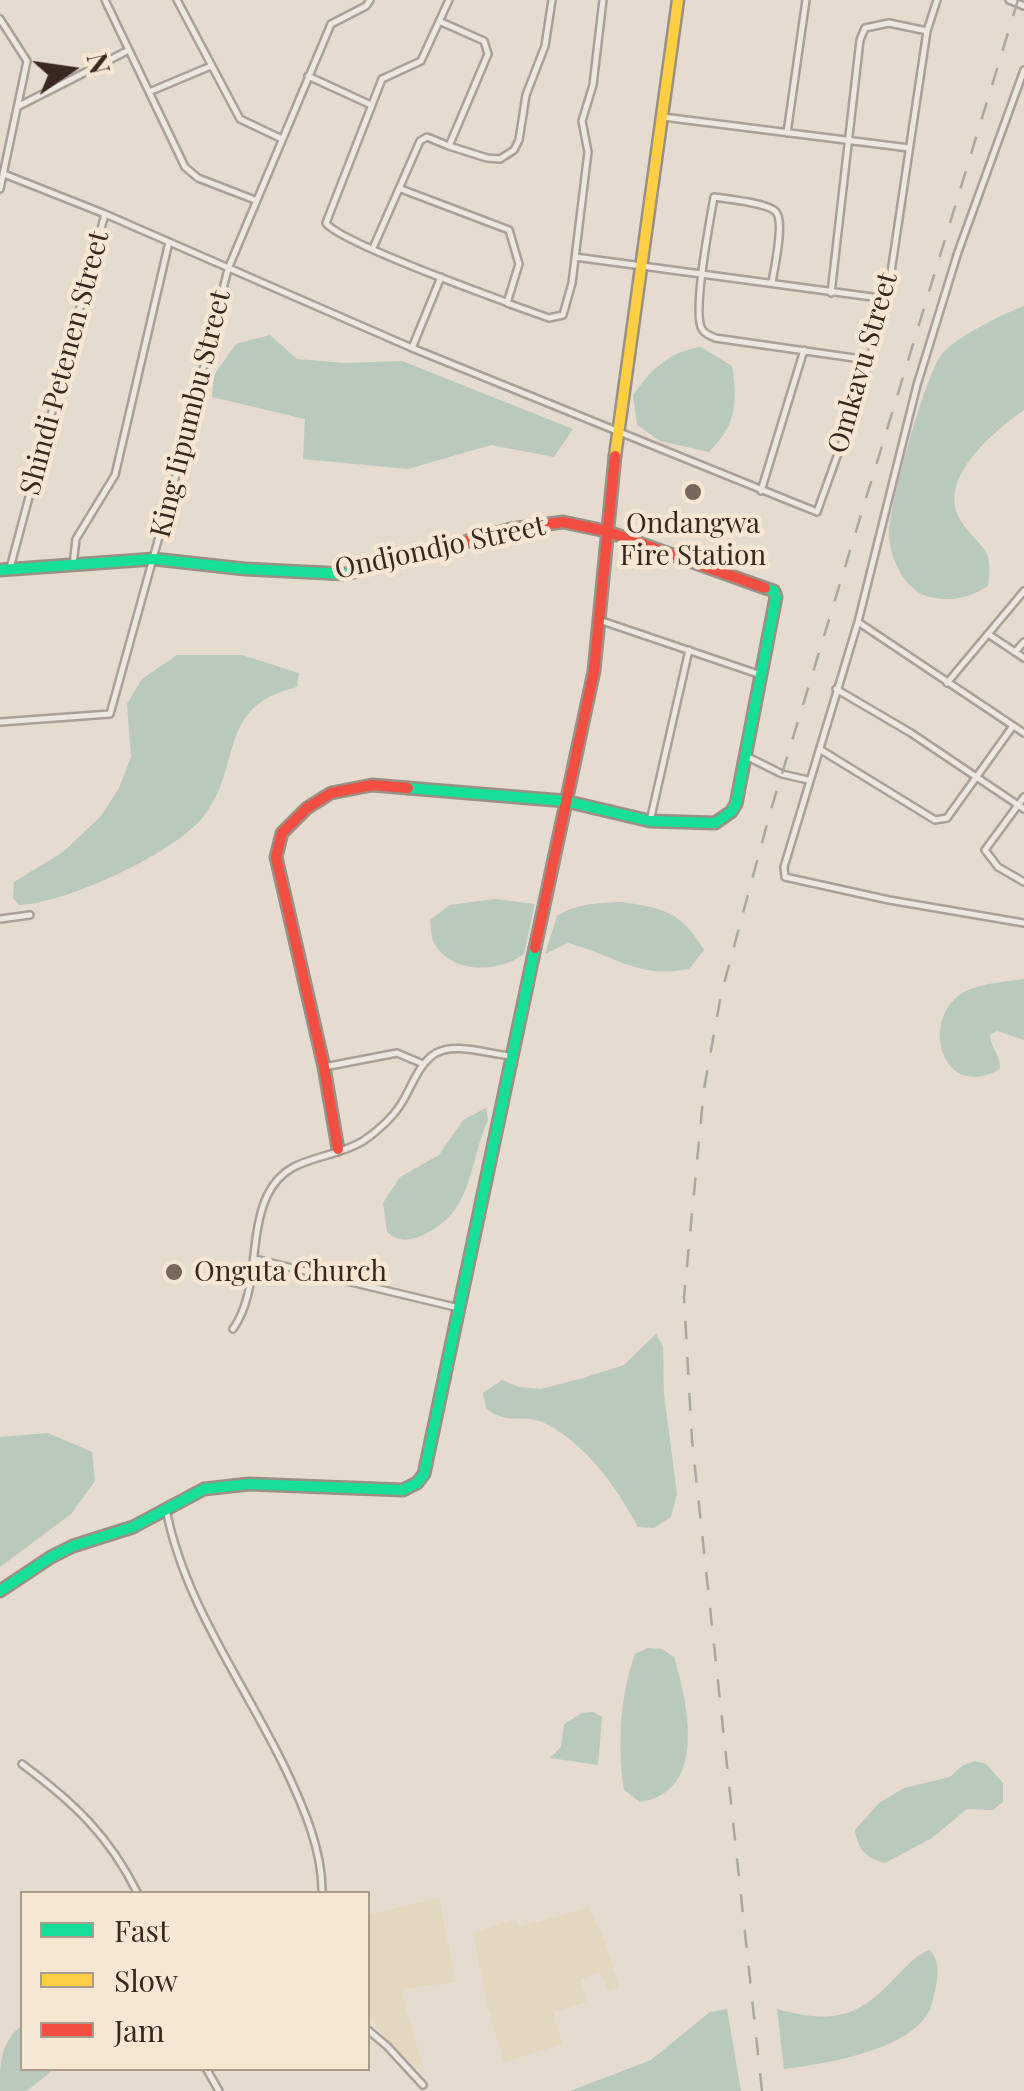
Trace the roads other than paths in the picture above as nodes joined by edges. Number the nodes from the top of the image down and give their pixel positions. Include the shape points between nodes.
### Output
1 (105, 0) edge
2 (177, 0) edge
3 (370, 0) edge
4 (449, 0) edge
5 (552, 0) edge
6 (603, 0) edge
7 (678, 0) edge
8 (806, 0) edge
9 (937, 0) edge
10 (1009, 0) edge
11 (1024, 6) edge
12 (0, 19) edge
13 (440, 21) junction
14 (927, 31) junction
15 (127, 51) junction
16 (211, 66) junction
17 (1024, 70) edge
18 (308, 76) junction
19 (148, 93) junction
20 (371, 105) junction
21 (19, 106) junction
22 (663, 118) junction
23 (787, 133) junction
24 (282, 139) junction
25 (850, 140) junction
26 (449, 146) junction
27 (909, 148) junction
28 (4, 174) junction
29 (0, 189) edge
30 (401, 189) junction
31 (255, 200) junction
32 (105, 214) junction
33 (168, 242) junction
34 (373, 248) junction
35 (575, 257) junction
36 (642, 264) junction
37 (228, 269) junction
38 (703, 273) junction
39 (441, 277) junction
40 (772, 283) junction
41 (830, 293) junction
42 (886, 299) junction
43 (507, 303) junction
44 (412, 348) junction
45 (804, 350) junction
46 (868, 360) junction
47 (618, 430) junction
48 (761, 491) junction
49 (606, 531) junction
50 (154, 559) junction
51 (73, 565) junction
52 (5, 570) edge
53 (1024, 591) edge
54 (599, 620) junction
55 (858, 622) junction
56 (988, 634) junction
57 (1024, 642) edge
58 (689, 650) junction
59 (1014, 652) junction
60 (1024, 658) edge
61 (760, 675) junction
62 (947, 683) junction
63 (836, 688) junction
64 (0, 722) edge
65 (1013, 726) junction
66 (1024, 734) edge
67 (820, 750) junction
68 (745, 756) junction
69 (977, 776) junction
70 (808, 780) junction
71 (1024, 796) edge
72 (565, 801) junction
73 (1021, 807) edge
74 (650, 821) junction
75 (1024, 882) edge
76 (30, 915) dead end
77 (0, 919) edge
78 (1024, 923) edge
79 (510, 1056) junction
80 (424, 1064) junction
81 (324, 1067) junction
82 (338, 1150) junction
83 (255, 1259) junction
84 (460, 1308) junction
85 (233, 1329) dead end
86 (166, 1509) junction
87 (0, 1592) edge
88 (22, 1764) dead end
89 (136, 1891) edge
90 (322, 1891) edge
91 (370, 2031) edge
92 (423, 2084) dead end

1 - 15 street
2 - 16 street
3 - 18 street, King Iipumbu Street via 331,24
4 - 13 street
5 - 26 street via 514,150 500,159
6 - 35 street via 582,121 588,152
7 - 22 street
8 - 23 street
9 - 14 street, Omkavu Street
10 - 11 street
12 - 21 street via 27,61
13 - 20 street via 421,61 382,79
13 - 26 street via 488,47
14 - 25 street via 889,24 865,28
14 - 27 street, Omkavu Street
15 - 19 street
15 - 21 street
16 - 19 street
16 - 24 street via 240,119
17 - 55 street via 918,385
18 - 20 street
18 - 24 street, King Iipumbu Street
19 - 31 street via 191,174
20 - 34 street via 326,223
21 - 28 street
22 - 23 street
22 - 36 street
23 - 25 street
24 - 31 street, King Iipumbu Street
25 - 27 street
25 - 41 street
26 - 30 street via 420,141
27 - 42 street, Omkavu Street
28 - 29 street
28 - 32 street, Omkavu Street
30 - 34 street
30 - 43 street via 509,230 519,264
31 - 37 street, King Iipumbu Street
32 - 33 street, Omkavu Street
32 - 52 street, Shindi Petenen Street
33 - 37 street, Omkavu Street
33 - 51 street via 115,475 76,539
34 - 39 street
35 - 36 street
35 - 43 street via 564,315 549,318
36 - 38 street
36 - 47 street
37 - 44 street, Omkavu Street
37 - 50 street, King Iipumbu Street
38 - 40 street
38 - 40 street via 714,197 774,209 780,226
38 - 45 street via 704,333
39 - 43 street
39 - 44 street
40 - 41 street
41 - 42 street
42 - 46 street, Omkavu Street
44 - 47 street, Omkavu Street
45 - 46 street
45 - 48 street
46 - 48 street, Omkavu Street via 817,512
47 - 48 street, Omkavu Street
47 - 49 street
49 - 50 street, Ondjondjo Street via 538,524 346,574
49 - 54 street
49 - 61 street, Ondjondjo Street via 774,591
50 - 51 street, Ondjondjo Street
50 - 64 street, King Iipumbu Street via 110,714
51 - 52 street, Ondjondjo Street
53 - 56 street
54 - 58 street
54 - 72 street
55 - 62 street
55 - 63 street
56 - 59 street
56 - 62 street
57 - 59 street
58 - 61 street
58 - 74 street
59 - 60 street
61 - 68 street
62 - 65 street
63 - 67 street
63 - 69 street
65 - 66 street
65 - 69 street
67 - 69 street via 935,820 948,818
67 - 70 street
68 - 70 street
68 - 74 street via 736,804 725,818
69 - 73 street
70 - 78 street via 785,877
71 - 73 street
72 - 74 street
72 - 79 street
72 - 81 street via 372,785 330,794 282,833 276,857
73 - 75 street via 986,850 998,867
76 - 77 street
79 - 80 street via 452,1047
79 - 84 street
80 - 81 street via 397,1053
80 - 82 street via 379,1128
81 - 82 street
82 - 83 street via 302,1161 272,1187
83 - 84 street
83 - 85 street
84 - 86 street via 424,1474 411,1487 216,1486
86 - 87 street via 62,1552
86 - 90 street via 189,1584 298,1797
88 - 89 street via 89,1818
91 - 92 street

